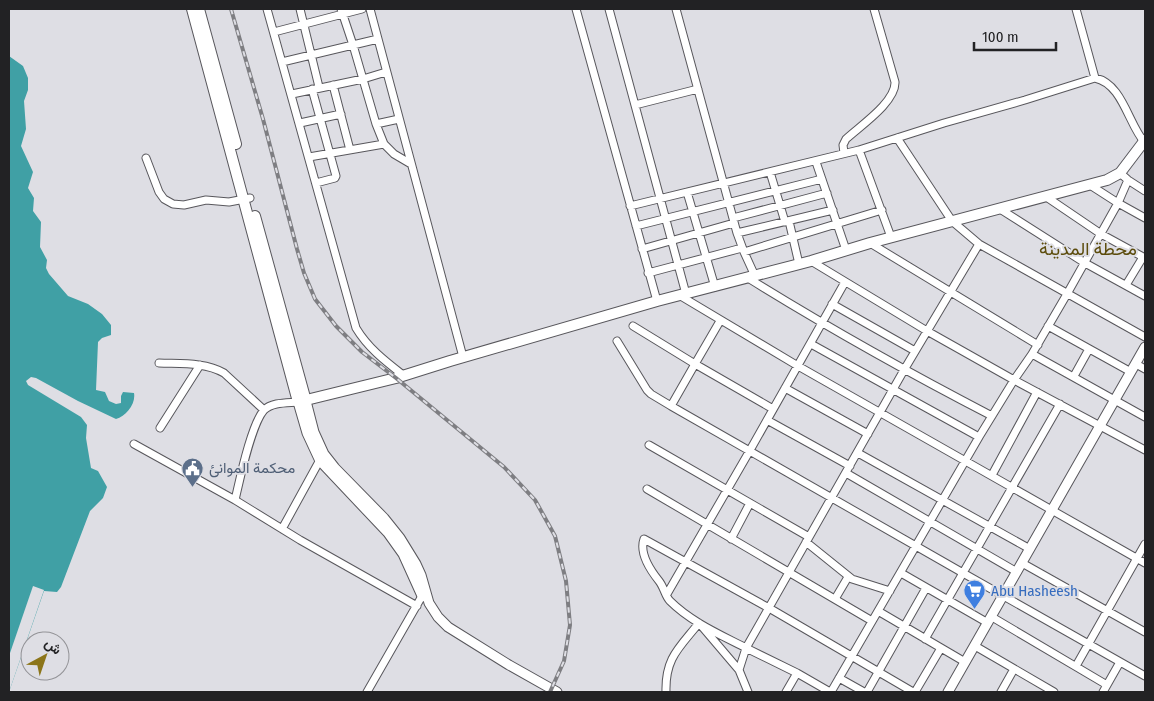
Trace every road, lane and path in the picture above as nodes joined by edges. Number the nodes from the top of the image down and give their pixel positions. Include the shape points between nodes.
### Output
1 (192, 9) edge
2 (199, 9) edge
3 (267, 9) edge
4 (300, 9) edge
5 (362, 9) edge
6 (370, 9) edge
7 (576, 9) edge
8 (609, 9) edge
9 (676, 9) edge
10 (874, 9) edge
11 (1076, 9) edge
12 (342, 11) edge
13 (303, 24) junction
14 (274, 32) junction
15 (378, 39) junction
16 (353, 45) junction
17 (311, 55) junction
18 (282, 62) junction
19 (386, 72) junction
20 (1095, 78) junction
21 (363, 79) junction
22 (333, 85) junction
23 (316, 88) junction
24 (698, 89) junction
25 (292, 94) junction
26 (635, 105) junction
27 (341, 114) junction
28 (320, 118) junction
29 (399, 119) junction
30 (300, 123) junction
31 (376, 124) junction
32 (896, 138) junction
33 (1145, 142) edge
34 (384, 144) junction
35 (350, 150) junction
36 (859, 150) junction
37 (844, 153) junction
38 (330, 154) junction
39 (146, 158) dead end
40 (309, 158) junction
41 (816, 162) junction
42 (411, 164) junction
43 (770, 172) junction
44 (1124, 177) junction
45 (822, 179) junction
46 (316, 183) junction
47 (724, 183) junction
48 (1090, 185) junction
49 (776, 189) junction
50 (1145, 191) edge
51 (687, 192) junction
52 (827, 193) junction
53 (1045, 196) junction
54 (247, 199) junction
55 (661, 199) junction
56 (728, 201) junction
57 (1118, 204) junction
58 (630, 206) junction
59 (781, 206) junction
60 (1000, 209) junction
61 (833, 210) junction
62 (882, 210) junction
63 (692, 211) junction
64 (666, 218) junction
65 (1145, 218) edge
66 (734, 220) junction
67 (787, 221) junction
68 (952, 221) junction
69 (837, 224) junction
70 (636, 226) junction
71 (698, 232) junction
72 (737, 233) junction
73 (1101, 234) junction
74 (891, 237) junction
75 (792, 238) junction
76 (672, 240) junction
77 (870, 243) junction
78 (979, 244) junction
79 (642, 248) junction
80 (743, 250) junction
81 (846, 250) junction
82 (707, 258) junction
83 (1144, 258) edge
84 (811, 261) junction
85 (1085, 263) junction
86 (799, 264) junction
87 (678, 265) junction
88 (648, 273) junction
89 (751, 277) junction
90 (845, 282) junction
91 (1126, 284) junction
92 (715, 287) junction
93 (950, 292) junction
94 (1067, 294) junction
95 (682, 295) junction
96 (1145, 296) edge
97 (657, 301) junction
98 (832, 304) junction
99 (720, 321) junction
100 (822, 324) junction
101 (633, 326) dead end
102 (1048, 326) junction
103 (927, 331) junction
104 (1145, 337) edge
105 (617, 341) dead end
106 (811, 344) junction
107 (1038, 344) junction
108 (1145, 347) edge
109 (1089, 349) junction
110 (915, 352) junction
111 (1032, 354) junction
112 (463, 357) junction
113 (159, 363) dead end
114 (696, 364) junction
115 (1136, 364) junction
116 (200, 366) junction
117 (798, 366) junction
118 (1145, 369) edge
119 (904, 370) junction
120 (1131, 372) junction
121 (403, 376) junction
122 (1074, 376) junction
123 (1014, 380) junction
124 (785, 388) junction
125 (893, 390) junction
126 (1037, 392) junction
127 (1115, 400) junction
128 (302, 402) junction
129 (1060, 404) junction
130 (671, 406) junction
131 (773, 409) junction
132 (264, 410) junction
133 (880, 413) junction
134 (992, 416) junction
135 (1145, 417) edge
136 (767, 420) junction
137 (1101, 425) junction
138 (160, 428) dead end
139 (868, 434) junction
140 (980, 437) junction
141 (134, 444) dead end
142 (649, 445) dead end
143 (1145, 450) edge
144 (750, 452) junction
145 (858, 453) junction
146 (322, 457) junction
147 (966, 461) junction
148 (850, 466) junction
149 (846, 474) junction
150 (992, 475) junction
151 (1013, 487) junction
152 (647, 489) dead end
153 (727, 490) junction
154 (832, 498) junction
155 (235, 500) junction
156 (943, 501) junction
157 (750, 503) junction
158 (1053, 510) junction
159 (931, 522) junction
160 (707, 525) junction
161 (990, 527) junction
162 (282, 529) junction
163 (807, 539) junction
164 (731, 540) junction
165 (1145, 544) edge
166 (916, 546) junction
167 (977, 548) junction
168 (1030, 549) junction
169 (1138, 558) junction
170 (686, 561) junction
171 (1022, 563) junction
172 (1145, 563) edge
173 (789, 572) junction
174 (1017, 572) junction
175 (901, 573) junction
176 (963, 573) junction
177 (848, 577) junction
178 (926, 588) junction
179 (890, 591) junction
180 (667, 594) junction
181 (425, 597) junction
182 (1004, 597) junction
183 (836, 599) junction
184 (948, 600) junction
185 (417, 606) junction
186 (769, 608) junction
187 (878, 611) junction
188 (1107, 611) junction
189 (990, 620) junction
190 (872, 621) junction
191 (699, 623) junction
192 (904, 626) junction
193 (1145, 632) edge
194 (925, 638) junction
195 (1089, 644) junction
196 (975, 646) junction
197 (746, 648) junction
198 (941, 648) junction
199 (851, 656) junction
200 (965, 662) junction
201 (1120, 662) junction
202 (1076, 666) junction
203 (739, 670) junction
204 (1014, 670) junction
205 (878, 672) junction
206 (797, 673) junction
207 (1145, 676) edge
208 (839, 678) junction
209 (1107, 684) junction
210 (367, 692) edge
211 (557, 692) edge
212 (666, 692) edge
213 (748, 692) edge
214 (786, 692) edge
215 (830, 692) edge
216 (865, 692) edge
217 (914, 692) edge
218 (949, 692) edge
219 (1000, 692) edge
220 (1052, 692) edge
221 (1103, 692) edge

1 - 54 main road
2 - 54 main road
3 - 14 street
4 - 13 street
5 - 12 street
6 - 15 street
7 - 58 street
8 - 26 street
9 - 24 street
10 - 37 street via 895,89 882,106 846,138
11 - 20 street
12 - 13 street
12 - 16 street
13 - 14 street
13 - 17 street
14 - 18 street
15 - 16 street
15 - 19 street
16 - 17 street
16 - 21 street
17 - 18 street
17 - 23 street
18 - 25 street
19 - 21 street
19 - 29 street
20 - 32 street
20 - 33 street via 1116,92
21 - 22 street
21 - 31 street
22 - 23 street
22 - 27 street
23 - 25 street
23 - 28 street
24 - 26 street
24 - 47 street
25 - 30 street
26 - 55 street
27 - 28 street
27 - 35 street
28 - 30 street
28 - 38 street
29 - 31 street
29 - 42 street
30 - 40 street
31 - 34 street
32 - 36 street
32 - 68 street
33 - 44 main road
34 - 35 street
34 - 42 street
35 - 38 street
36 - 37 street
36 - 62 street
37 - 41 street
38 - 40 street
38 - 46 street via 336,176
39 - 54 street via 159,192 173,204
40 - 46 street
41 - 43 street
41 - 45 street
42 - 112 street
43 - 47 street
43 - 49 street
44 - 48 main road
44 - 50 street
44 - 57 street
45 - 49 street
45 - 52 street
46 - 121 street via 356,328 373,351
47 - 51 street
47 - 56 street
48 - 53 main road
48 - 57 street
49 - 56 street
49 - 59 street
51 - 55 street
51 - 63 street
52 - 59 street
52 - 61 street
53 - 60 main road
53 - 73 street
54 - 128 main road
55 - 58 street
55 - 64 street
56 - 63 street
56 - 66 street
57 - 65 street
57 - 73 street
58 - 70 street
59 - 66 street
59 - 67 street
60 - 68 main road
60 - 85 street
61 - 67 street
61 - 69 street
62 - 69 street
62 - 74 street
63 - 64 street
63 - 71 street
64 - 70 street
64 - 76 street
66 - 71 street
66 - 72 street
67 - 72 street
67 - 75 street
68 - 74 main road
68 - 78 street
69 - 75 street
69 - 81 street
70 - 79 street
71 - 76 street
71 - 82 street
72 - 80 street
73 - 83 street
73 - 85 street
74 - 77 main road
75 - 80 street
75 - 86 street
76 - 79 street
76 - 87 street
77 - 81 main road
77 - 93 street
78 - 93 street
78 - 94 street
79 - 88 street
80 - 82 street
80 - 89 street
81 - 84 main road
82 - 87 street
82 - 92 street
83 - 91 street
84 - 86 main road
84 - 90 street
85 - 91 street
85 - 94 street
86 - 89 main road
87 - 88 street
87 - 95 street
88 - 97 street
89 - 92 main road
89 - 100 street
90 - 98 street
90 - 103 street
91 - 96 street
92 - 95 main road
93 - 103 street
93 - 107 street
94 - 102 street
94 - 104 street
95 - 97 main road
95 - 99 street
97 - 112 main road
98 - 100 street
98 - 110 street
99 - 114 street
99 - 117 street
100 - 106 street
100 - 119 street
101 - 114 street
102 - 107 street
102 - 109 street
103 - 110 street
103 - 123 street
105 - 130 street via 647,390
106 - 117 street
106 - 125 street
107 - 111 street
108 - 115 street
109 - 120 street
109 - 122 street
110 - 119 street
111 - 122 street
111 - 123 street
112 - 121 main road
113 - 116 street
114 - 130 street
114 - 131 street
115 - 118 street
115 - 120 street
116 - 132 street via 224,373
116 - 138 street
117 - 124 street
117 - 133 street
119 - 125 street
119 - 134 street
120 - 127 street
121 - 128 main road
122 - 127 street
123 - 126 street
123 - 134 street
124 - 131 street
124 - 139 street
125 - 133 street
125 - 140 street
126 - 129 street
126 - 150 street
127 - 135 street
127 - 137 street
128 - 132 street via 274,404
128 - 146 street
129 - 137 street
129 - 151 street
130 - 144 street
131 - 136 street
132 - 155 street via 248,448
133 - 139 street
133 - 147 street
134 - 140 street
136 - 144 street
136 - 148 street
137 - 143 street
137 - 158 street
139 - 145 street
140 - 147 street
141 - 155 street
142 - 153 street
144 - 153 street
144 - 154 street
145 - 148 street
145 - 156 street
146 - 162 street
146 - 181 street via 400,538 421,575
147 - 150 street
147 - 156 street
148 - 149 street
149 - 154 street
149 - 159 street
150 - 151 street
151 - 158 street
151 - 161 street
152 - 160 street
153 - 157 street
153 - 160 street
154 - 163 street
154 - 166 street
155 - 162 street
156 - 159 street
156 - 161 street
157 - 163 street
157 - 164 street
158 - 168 street
158 - 169 street
159 - 166 street
159 - 167 street
160 - 164 street
160 - 170 street
161 - 167 street
161 - 168 street
162 - 185 street
163 - 173 street
163 - 177 street
164 - 173 street
165 - 169 street
166 - 175 street
166 - 176 street
167 - 174 street
167 - 176 street
168 - 171 street
169 - 172 street
169 - 188 street
170 - 180 street
170 - 180 street via 643,540 644,555
170 - 186 street
171 - 174 street
171 - 188 street
173 - 183 street
173 - 186 street
174 - 182 street
175 - 178 street
175 - 179 street
176 - 182 street
176 - 184 street
177 - 179 street
177 - 183 street
178 - 184 street
178 - 192 street
179 - 187 street
180 - 191 street via 670,601
181 - 185 street
181 - 211 street via 448,627
182 - 189 street
182 - 195 street
183 - 190 street
184 - 189 street
184 - 194 street
185 - 210 street
186 - 197 street
186 - 199 street
187 - 190 street
187 - 192 street
188 - 193 street
188 - 195 street
189 - 196 street
189 - 202 street
190 - 199 street
191 - 197 street
191 - 203 street
191 - 212 street via 668,664
192 - 194 street
192 - 205 street
194 - 198 street
195 - 201 street
195 - 202 street
196 - 200 street
196 - 204 street
197 - 203 street
197 - 206 street
198 - 200 street
198 - 217 street
199 - 205 street
199 - 208 street
200 - 218 street
201 - 207 street
201 - 209 street
202 - 209 street
203 - 213 street
204 - 219 street
204 - 220 street
205 - 216 street
205 - 217 street
206 - 214 street
206 - 215 street
208 - 215 street
208 - 216 street
209 - 221 street

